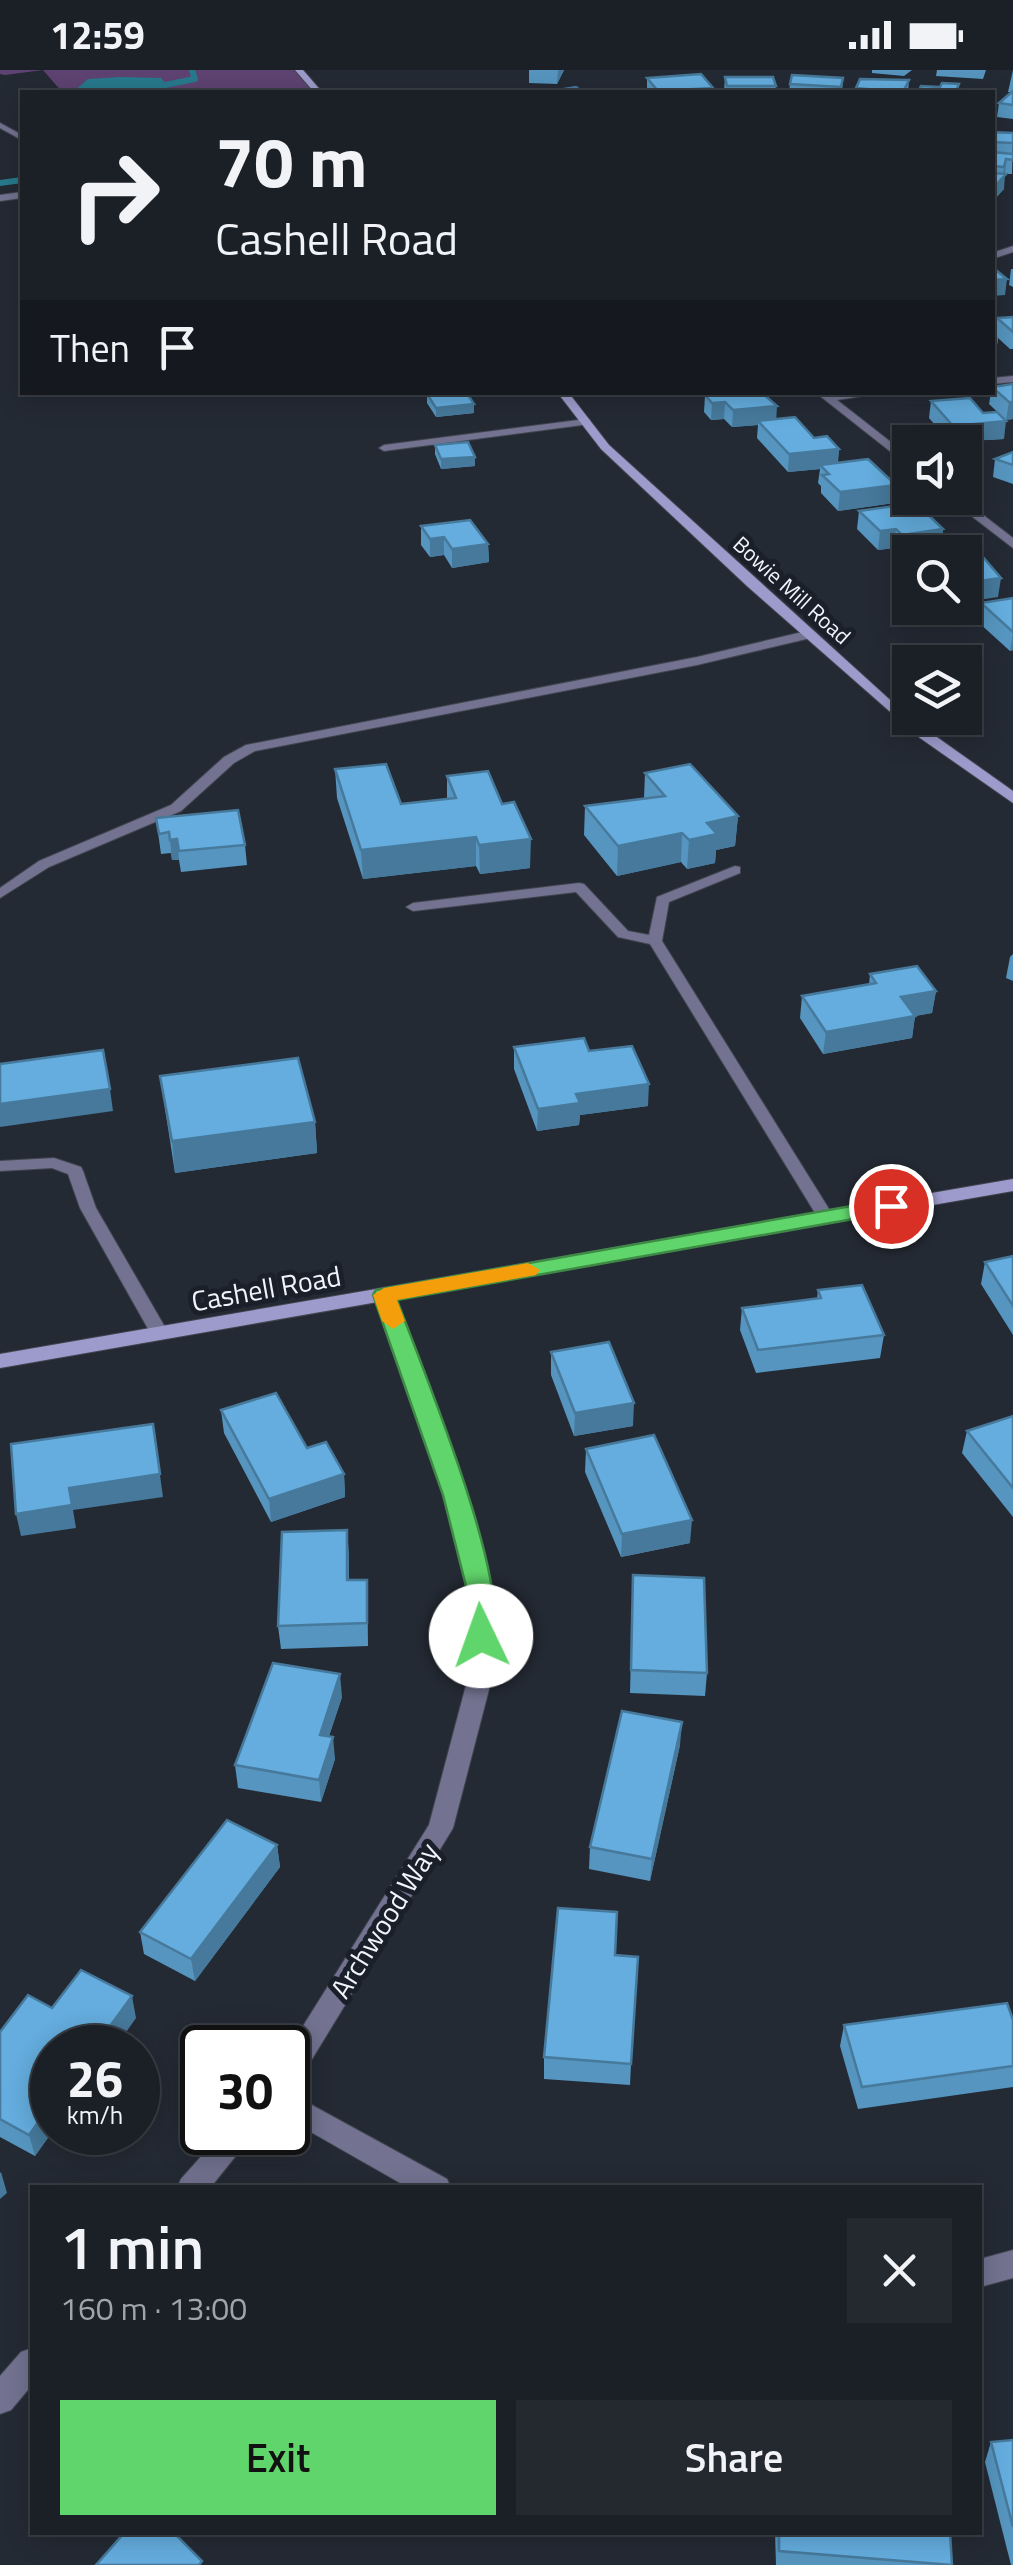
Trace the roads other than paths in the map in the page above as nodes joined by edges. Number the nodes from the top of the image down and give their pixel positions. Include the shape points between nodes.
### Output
1 (299, 70) edge
2 (316, 90) edge
3 (564, 395) edge
4 (823, 395) edge
5 (586, 422) junction
6 (384, 448) dead end
7 (892, 450) edge
8 (977, 515) edge
9 (1011, 540) edge
10 (810, 634) junction
11 (1013, 798) edge
12 (735, 870) dead end
13 (0, 894) edge
14 (413, 907) dead end
15 (655, 941) junction
16 (0, 1166) edge
17 (1013, 1185) edge
18 (826, 1217) junction
19 (384, 1295) junction
20 (160, 1334) junction
21 (0, 1361) edge
22 (310, 2038) edge
23 (310, 2117) edge
24 (220, 2155) edge
25 (194, 2185) edge
26 (432, 2185) edge
27 (1013, 2264) edge
28 (982, 2272) edge
29 (30, 2365) edge
30 (0, 2399) edge

1 - 2 street
3 - 5 street, Bowie Mill Road
4 - 7 street
5 - 6 lane
5 - 10 street, Bowie Mill Road via 605,447
8 - 9 street
10 - 11 street, Bowie Mill Road via 926,735
10 - 13 lane via 251,748 176,808 44,864
12 - 15 lane via 662,900
14 - 15 lane via 579,887 623,934
15 - 18 lane
16 - 20 lane via 54,1163 75,1171 88,1208
17 - 18 street, Cashell Road
18 - 19 street, Cashell Road
19 - 20 street, Cashell Road
19 - 22 street, Archwood Way via 456,1495 482,1598 481,1674 441,1828
20 - 21 street, Cashell Road
23 - 26 street
24 - 25 street
27 - 28 street
29 - 30 street

